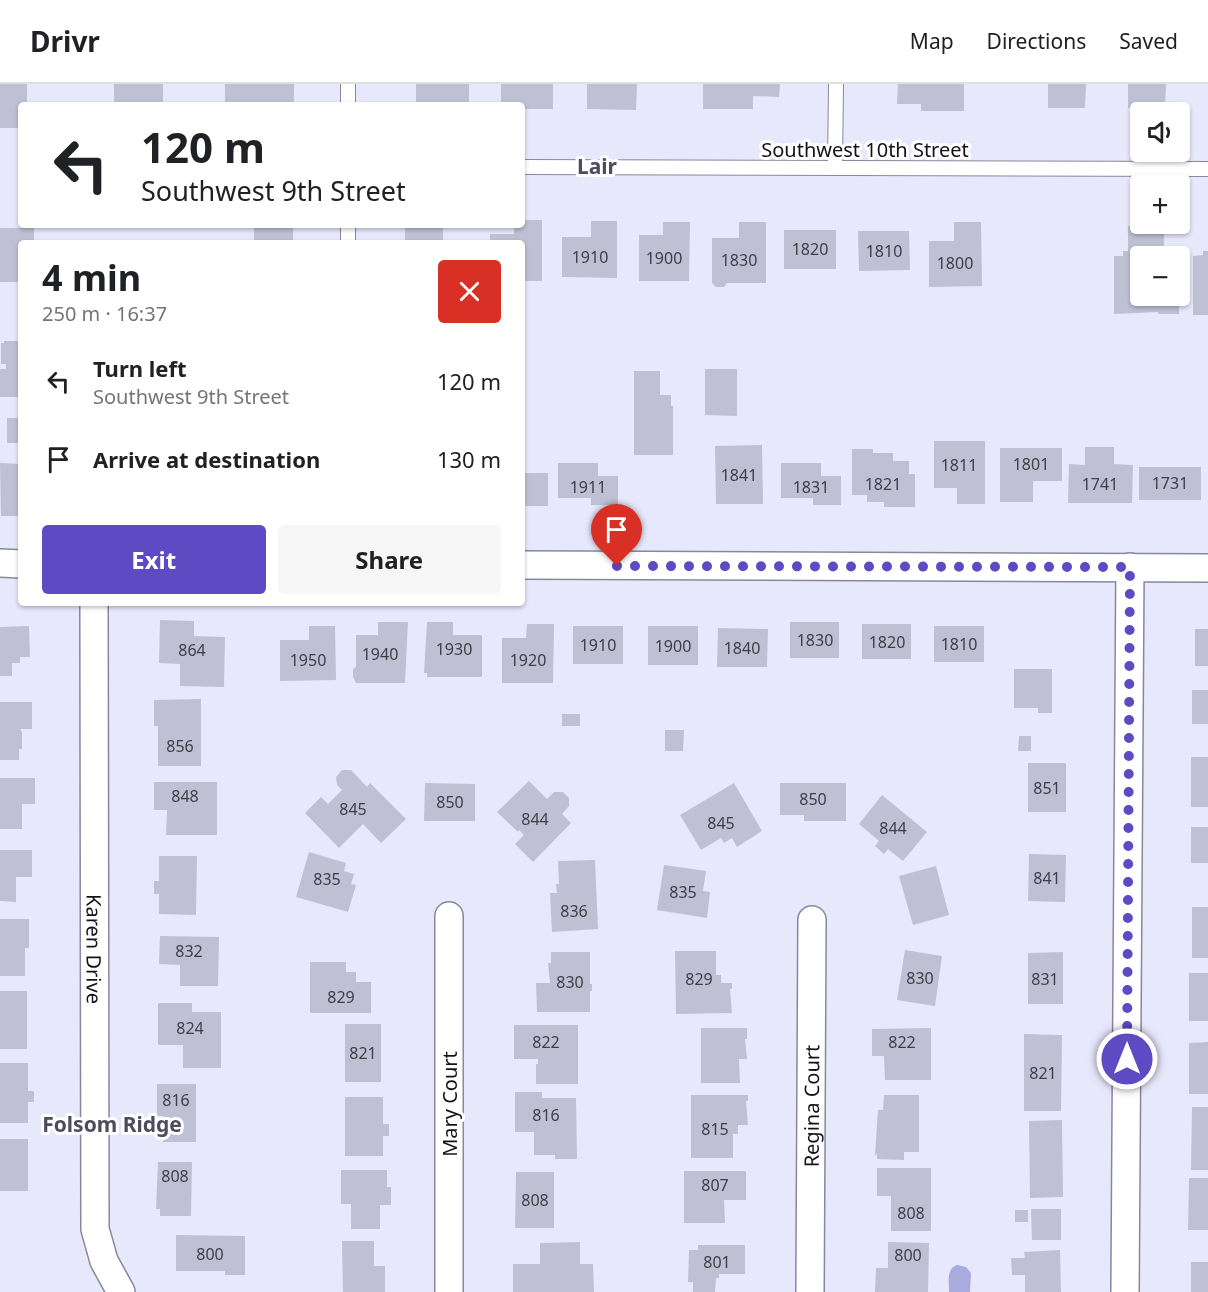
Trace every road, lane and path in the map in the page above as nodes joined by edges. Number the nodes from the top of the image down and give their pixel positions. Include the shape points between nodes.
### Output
1 (348, 84) edge
2 (836, 84) edge
3 (348, 102) edge
4 (525, 167) edge
5 (835, 168) junction
6 (1208, 170) edge
7 (0, 563) edge
8 (18, 564) edge
9 (525, 565) edge
10 (1130, 567) junction
11 (1208, 568) edge
12 (94, 606) edge
13 (449, 916) dead end
14 (812, 920) dead end
15 (120, 1292) edge
16 (449, 1292) edge
17 (810, 1292) edge
18 (1125, 1292) edge

1 - 3 lane
2 - 5 lane
4 - 5 lane, Southwest 10th Street
5 - 6 lane, Southwest 10th Street
7 - 8 street
9 - 10 street
10 - 11 street
10 - 18 street
12 - 15 street, Karen Drive via 95,1229 104,1261
13 - 16 street, Mary Court
14 - 17 street, Regina Court

